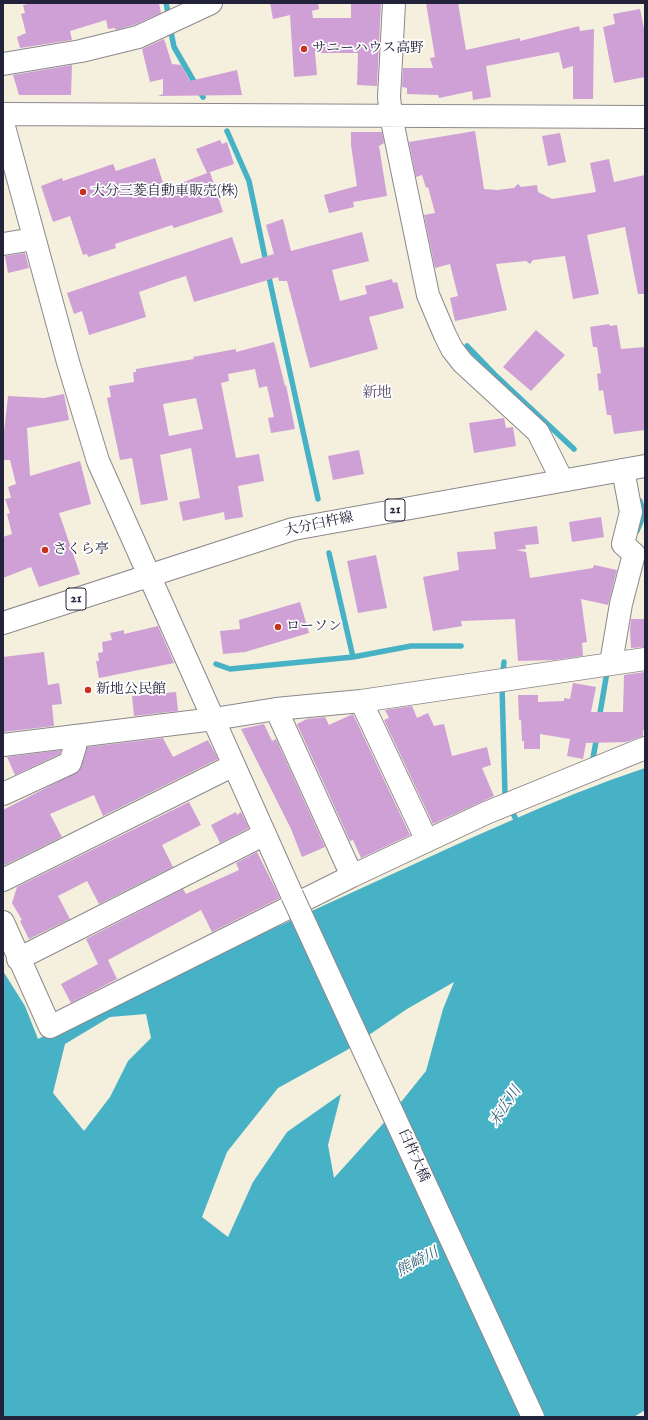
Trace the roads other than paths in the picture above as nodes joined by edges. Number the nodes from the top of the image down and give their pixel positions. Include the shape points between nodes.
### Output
1 (211, 3) edge
2 (394, 3) edge
3 (3, 64) edge
4 (3, 114) edge
5 (391, 116) junction
6 (645, 117) edge
7 (3, 123) edge
8 (34, 239) junction
9 (3, 244) edge
10 (645, 466) edge
11 (624, 470) junction
12 (562, 480) junction
13 (150, 574) junction
14 (3, 623) edge
15 (645, 659) edge
16 (611, 663) junction
17 (360, 701) junction
18 (276, 709) junction
19 (214, 719) junction
20 (74, 736) junction
21 (3, 745) edge
22 (645, 748) edge
23 (234, 765) junction
24 (3, 794) edge
25 (265, 834) junction
26 (427, 841) junction
27 (352, 876) junction
28 (3, 880) edge
29 (3, 922) edge
30 (18, 959) junction
31 (533, 1417) edge

1 - 3 street via 138,37 81,51
2 - 5 street via 389,97
4 - 5 street
5 - 6 street
5 - 12 street via 428,295 445,335 463,363 538,432
7 - 8 street, 臼杵大橋
8 - 9 street
8 - 13 street, 臼杵大橋 via 98,461
10 - 11 street, 大分臼杵線 / 21
11 - 12 street, 大分臼杵線 / 21
11 - 16 street via 631,512 623,544 634,554 621,604
12 - 13 street, 大分臼杵線 / 21 via 292,529
13 - 14 street, 大分臼杵線 / 21
13 - 19 street, 臼杵大橋
15 - 16 street
16 - 17 street
17 - 18 street
17 - 26 street
18 - 19 street
18 - 27 street
19 - 20 street
19 - 23 street, 臼杵大橋
20 - 21 street
20 - 24 street via 75,747 70,763
22 - 26 street via 486,813
23 - 25 street, 臼杵大橋
23 - 28 street
25 - 30 street
25 - 31 street, 臼杵大橋, bridge
26 - 27 street
27 - 30 street via 50,1027
29 - 30 street

